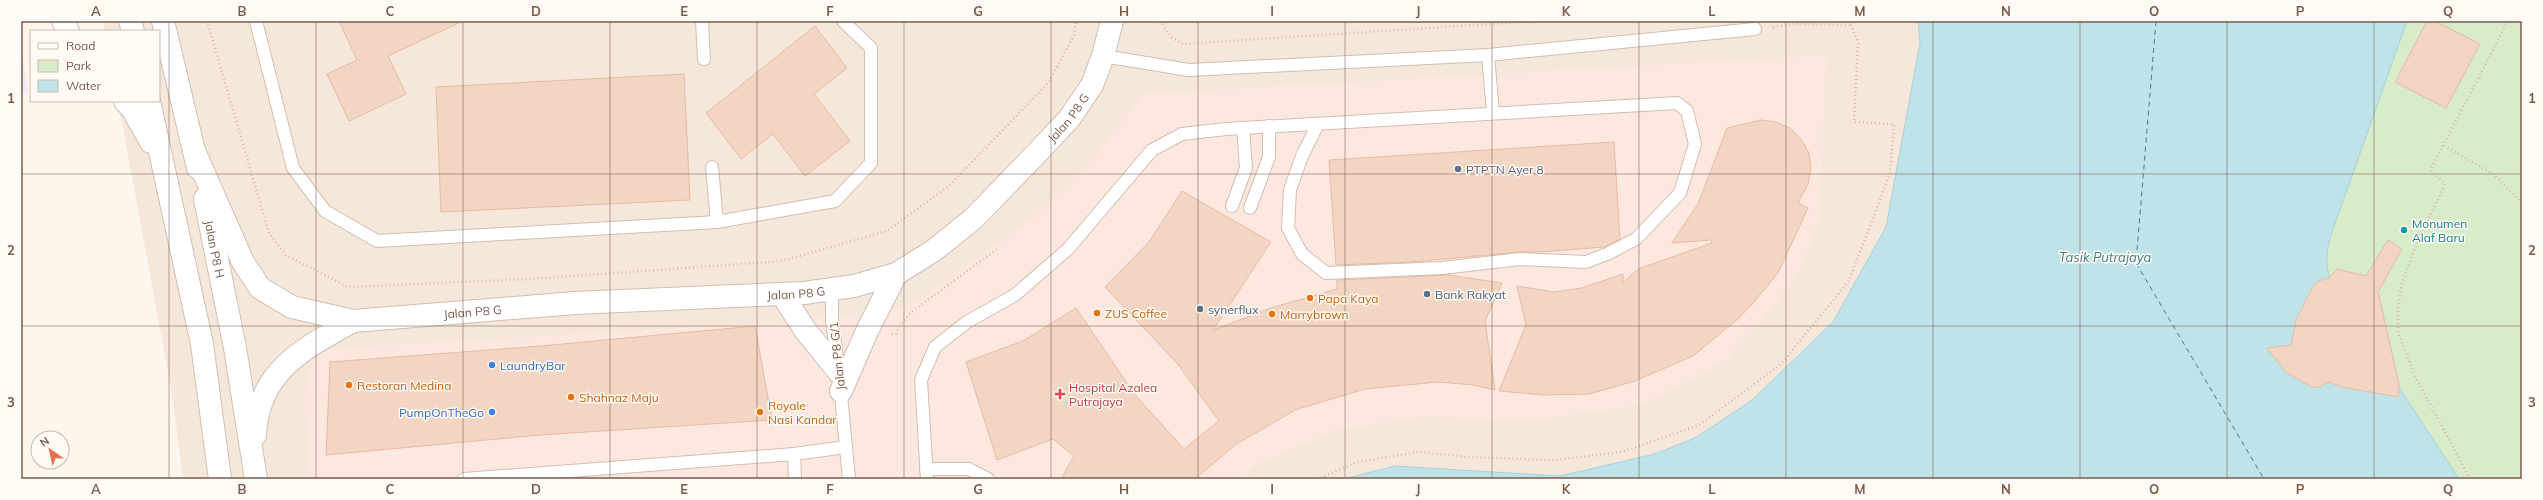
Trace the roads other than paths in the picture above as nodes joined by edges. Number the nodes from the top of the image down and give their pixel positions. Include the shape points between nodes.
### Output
1 (63, 21) edge
2 (163, 21) edge
3 (256, 21) edge
4 (702, 21) edge
5 (842, 21) edge
6 (1112, 21) edge
7 (1754, 29) road end
8 (68, 30) edge
9 (1488, 55) junction
10 (1103, 56) junction
11 (704, 59) dead end
12 (126, 102) edge
13 (149, 102) edge
14 (1493, 113) junction
15 (1318, 124) junction
16 (1269, 126) junction
17 (1243, 128) junction
18 (195, 153) junction
19 (163, 164) junction
20 (712, 166) dead end
21 (1232, 206) dead end
22 (1250, 208) dead end
23 (717, 222) junction
24 (896, 274) junction
25 (832, 289) junction
26 (782, 294) junction
27 (353, 321) junction
28 (840, 382) junction
29 (846, 447) junction
30 (794, 454) junction
31 (255, 471) edge
32 (927, 474) edge
33 (220, 479) edge
34 (464, 479) edge
35 (795, 479) edge
36 (849, 479) edge
37 (988, 479) edge

1 - 8 street
2 - 18 street, Jalan P8 H
3 - 23 lane via 293,168 325,211 377,241
4 - 11 lane
5 - 23 lane via 871,48 871,163 835,201
6 - 10 street, Jalan P8 G
7 - 9 lane
9 - 10 lane via 1189,70
9 - 14 lane
10 - 24 street, Jalan P8 G via 1092,85 1069,119 1036,154 973,219 933,251
12 - 19 street
13 - 19 street
14 - 15 lane
14 - 15 lane via 1677,103 1687,111 1695,144 1680,193 1636,239 1586,262 1520,259 1442,268 1326,273 1302,254 1288,228 1290,190 1302,156
15 - 16 lane
16 - 17 lane
16 - 22 lane via 1269,157
17 - 21 lane via 1246,168
17 - 32 lane via 1182,134 1152,150 1068,249 1015,295 967,322 935,347 921,380
18 - 27 street, Jalan P8 G via 242,262 260,288 292,307
18 - 31 street, Jalan P8 H via 236,348
19 - 33 street via 202,344
20 - 23 lane
24 - 25 street, Jalan P8 G via 864,284
24 - 28 street
25 - 26 street, Jalan P8 G
25 - 28 lane, Jalan P8 G/1 via 832,320
26 - 27 street, Jalan P8 G via 575,303
26 - 28 street
27 - 31 street, Jalan P8 G via 317,341 280,368 266,389 256,420
28 - 29 lane, Jalan P8 G/1
29 - 30 lane
29 - 36 lane, Jalan P8 G/1
30 - 34 lane
30 - 35 lane
32 - 37 lane via 969,469

